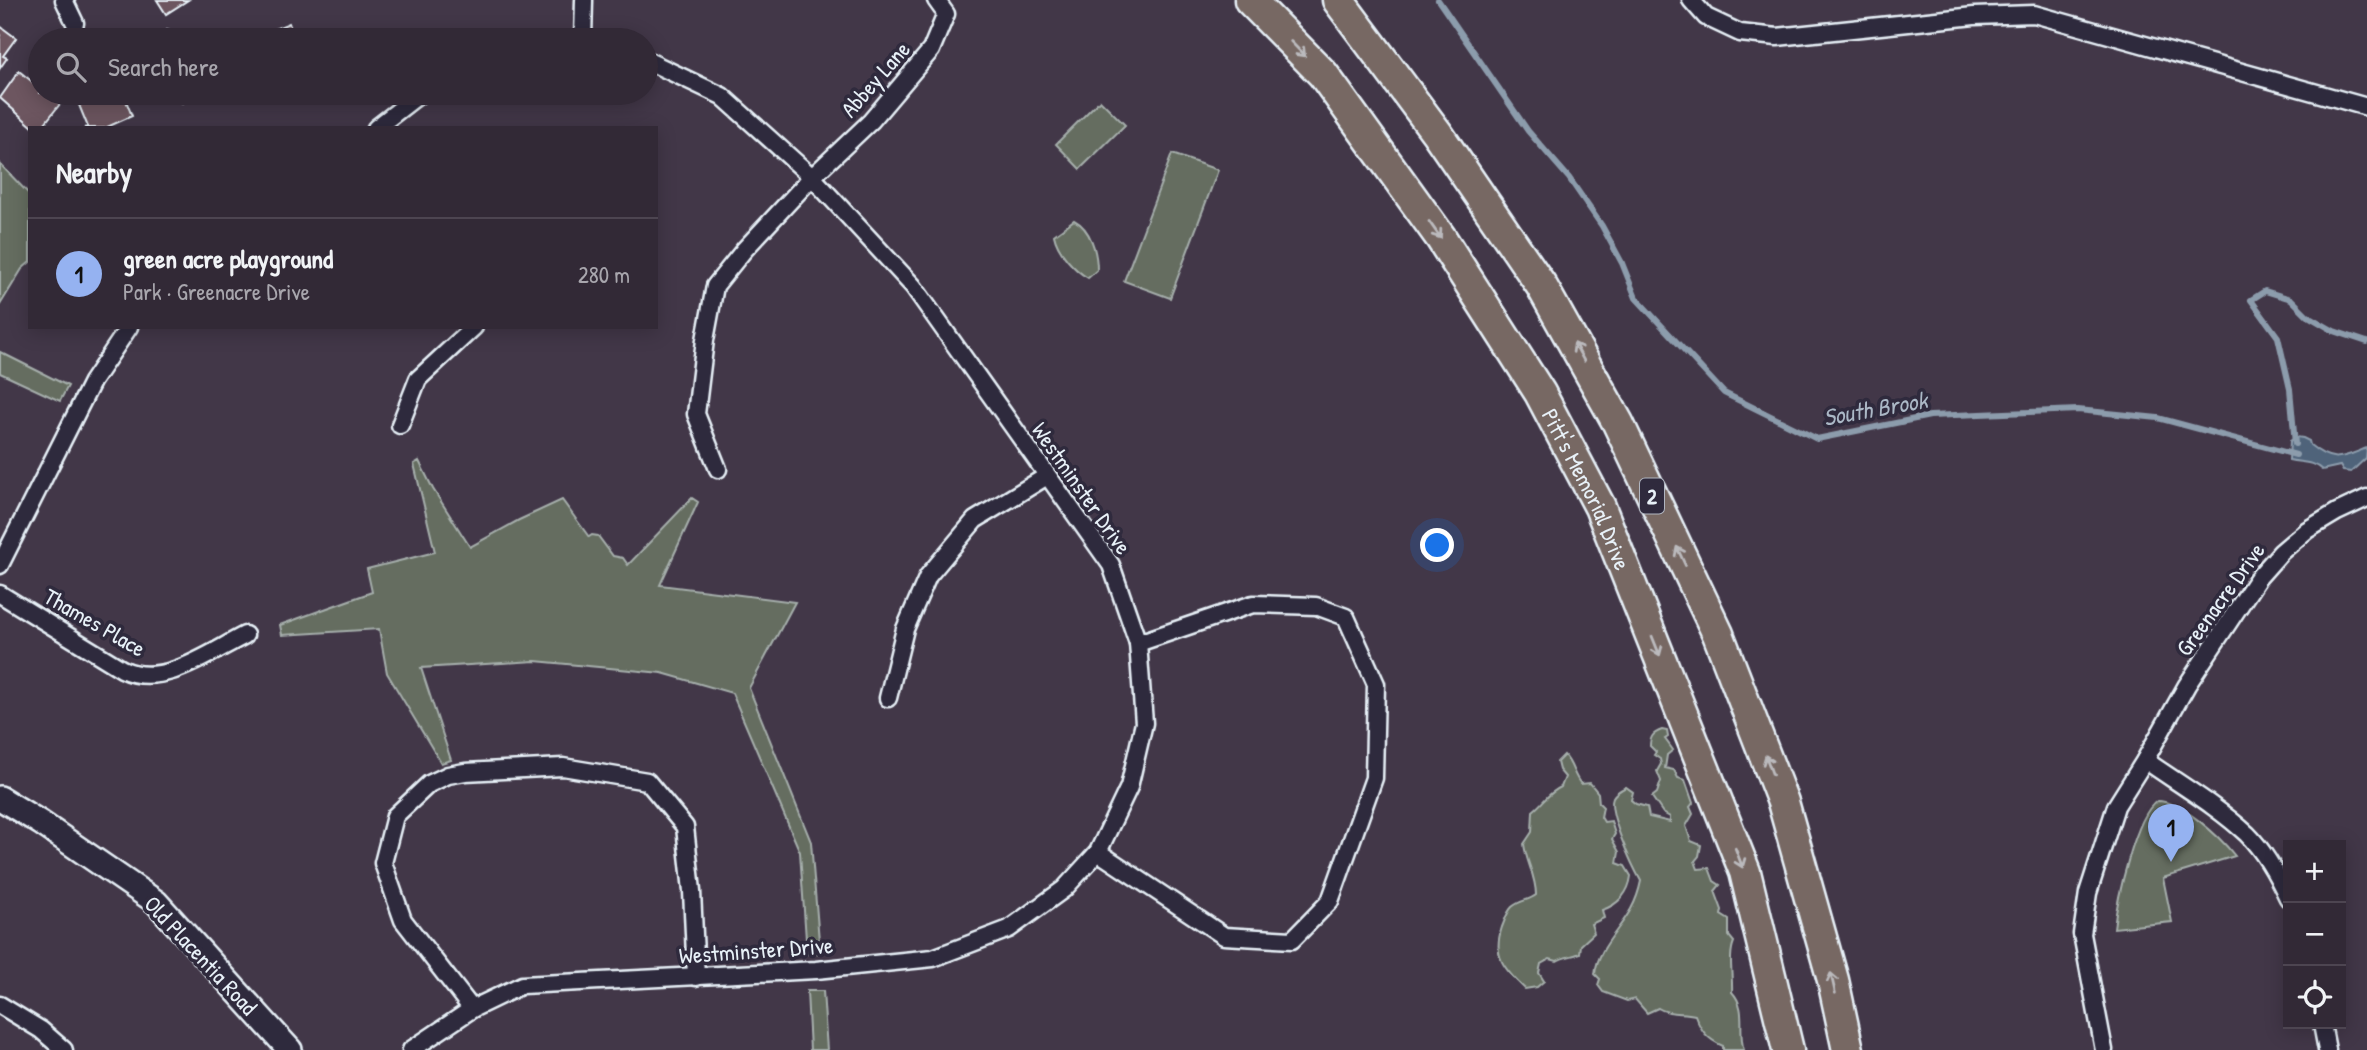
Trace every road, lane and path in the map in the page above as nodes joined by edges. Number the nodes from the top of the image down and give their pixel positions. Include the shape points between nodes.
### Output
1 (64, 0) edge
2 (584, 0) edge
3 (936, 0) edge
4 (1250, 0) edge
5 (1338, 0) edge
6 (1690, 0) edge
7 (75, 23) dead end
8 (583, 28) edge
9 (658, 66) edge
10 (407, 105) edge
11 (2367, 107) edge
12 (381, 126) edge
13 (812, 177) junction
14 (128, 329) edge
15 (472, 329) edge
16 (400, 425) dead end
17 (718, 469) dead end
18 (1047, 476) junction
19 (2367, 498) edge
20 (0, 565) edge
21 (0, 594) edge
22 (245, 635) dead end
23 (1138, 643) junction
24 (888, 698) dead end
25 (2145, 761) junction
26 (0, 798) edge
27 (1097, 852) junction
28 (2283, 889) edge
29 (696, 976) junction
30 (0, 1005) edge
31 (472, 1009) junction
32 (2323, 1029) edge
33 (64, 1050) edge
34 (290, 1050) edge
35 (411, 1050) edge
36 (1786, 1050) edge
37 (1848, 1050) edge
38 (2104, 1050) edge
39 (2327, 1050) edge

1 - 7 street
2 - 8 street
3 - 13 street, Abbey Lane via 946,14 931,50 871,121
4 -> 36 highway, Pitt's Memorial Drive via 1323,74 1441,238 1540,393 1600,507 1745,872
37 -> 5 highway, 2 via 1783,802 1718,634 1618,423 1541,285
6 - 11 street via 1706,17 1740,33 1777,37 2035,14
9 - 13 street, Westminster Drive via 722,96
10 - 12 street
13 - 17 street via 715,286 696,414
13 - 18 street, Westminster Drive via 912,286
14 - 20 street via 92,382
15 - 16 street via 418,379
18 - 23 street, Westminster Drive via 1111,565
18 - 24 street via 975,520 928,576 905,629
19 - 25 street, Greenacre Drive via 2307,530 2258,578 2187,685
21 - 22 street, Thames Place via 138,675 167,673
23 - 27 street, Westminster Drive via 1144,723 1129,787
23 - 27 street via 1254,604 1316,606 1346,617 1376,684 1374,778 1330,901 1292,940 1224,936
25 - 28 street via 2248,835
25 - 38 street, Greenacre Drive via 2116,806 2088,893 2082,934
26 - 34 main road, Old Placentia Road via 156,902
27 - 29 street, Westminster Drive via 1064,889 1009,929 933,958
29 - 31 street, Westminster Drive via 522,985
29 - 31 street via 685,827 647,781 563,767 465,772 429,784 395,816 383,863 403,920
30 - 33 street
31 - 35 street, Westminster Drive
32 - 39 street

